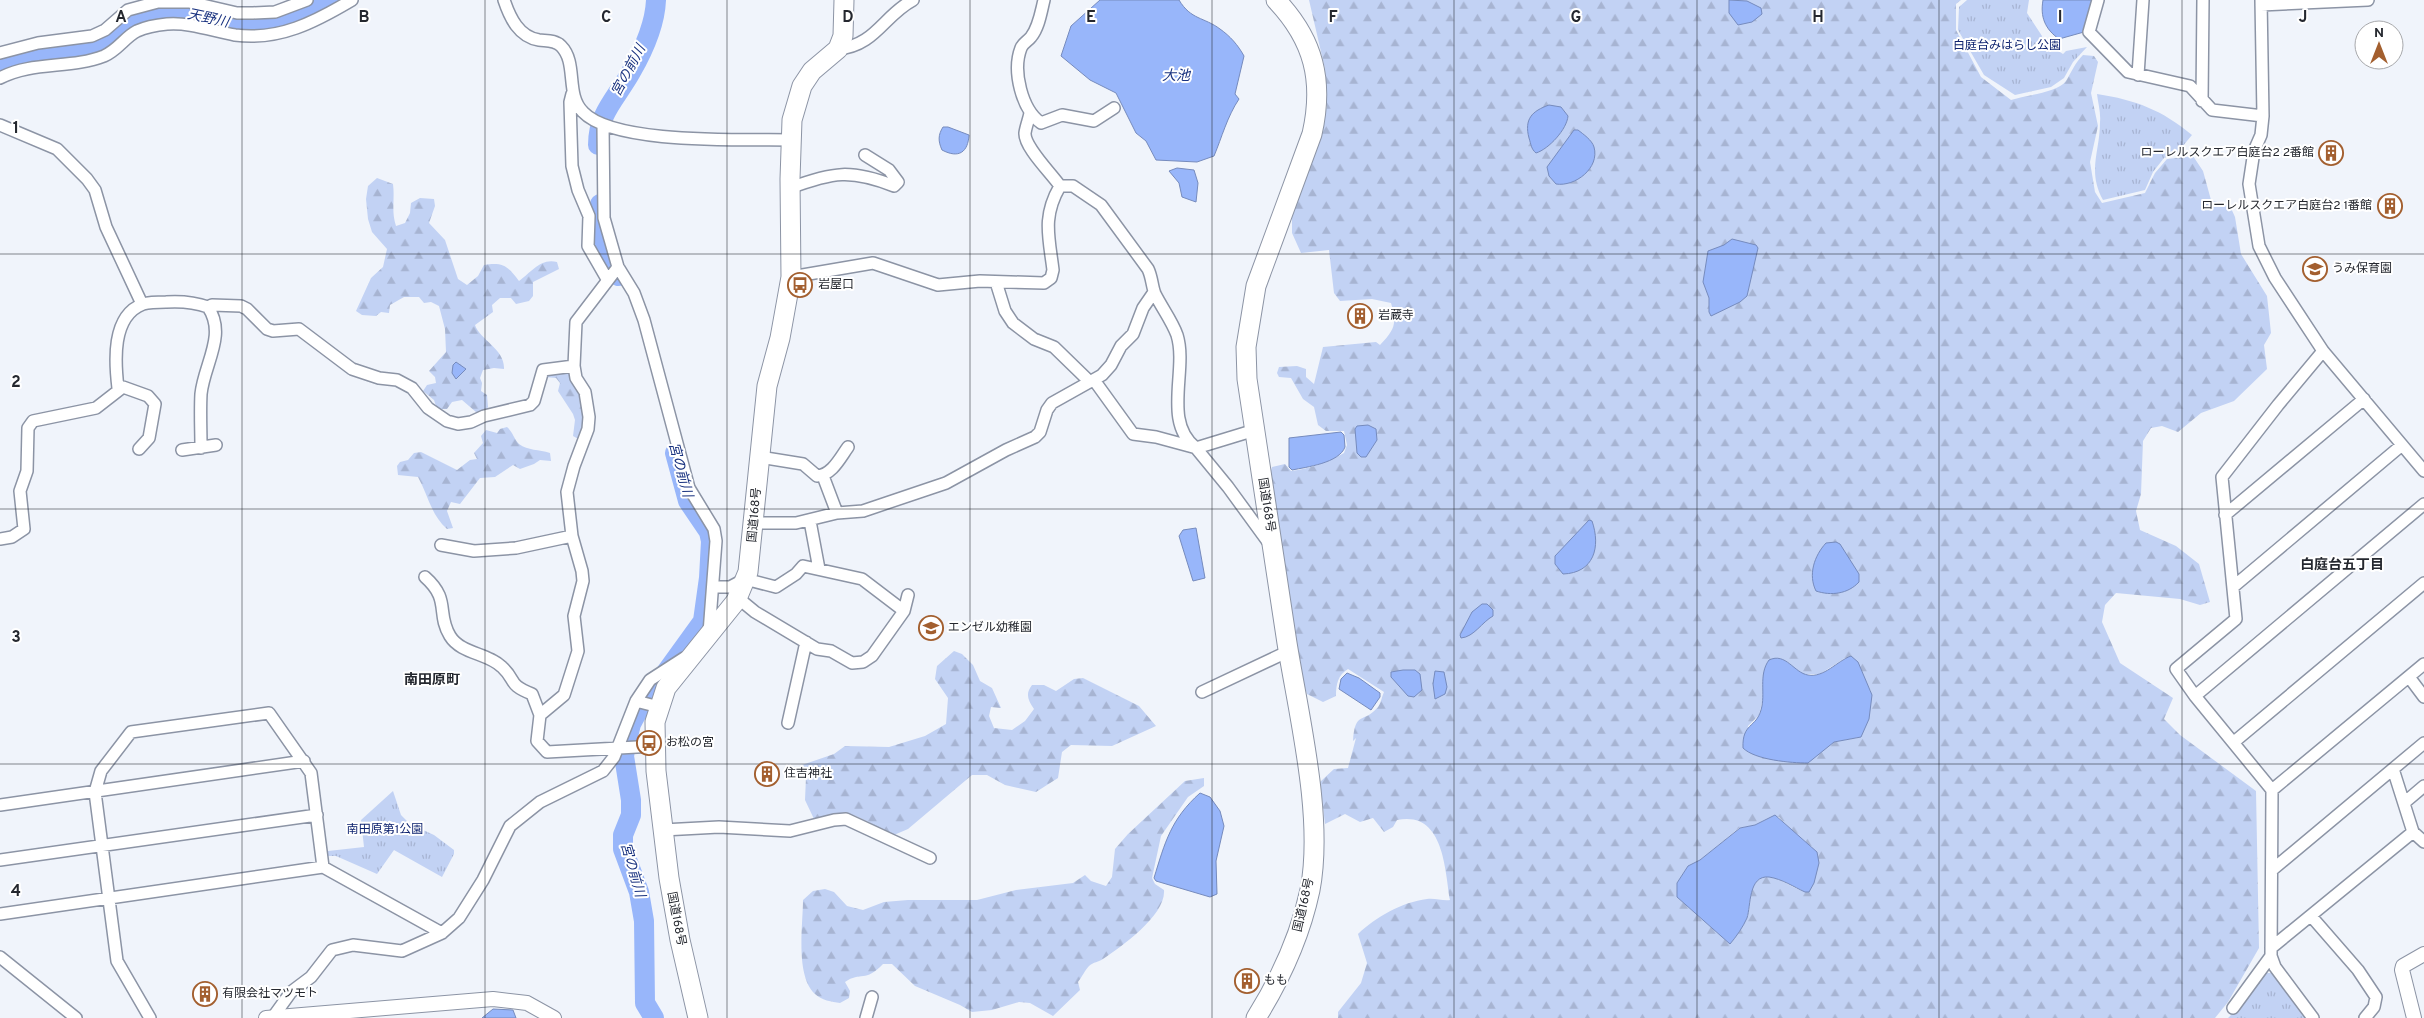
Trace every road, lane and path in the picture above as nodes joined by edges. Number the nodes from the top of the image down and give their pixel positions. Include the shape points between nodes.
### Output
1 (307, 0) edge
2 (352, 0) edge
3 (504, 0) edge
4 (844, 0) edge
5 (913, 0) edge
6 (1044, 0) edge
7 (1276, 0) edge
8 (2098, 0) edge
9 (2143, 0) edge
10 (2203, 0) edge
11 (2368, 0) edge
12 (2320, 1) edge
13 (2261, 2) edge
14 (126, 12) junction
15 (136, 32) junction
16 (838, 49) junction
17 (0, 53) edge
18 (2138, 75) junction
19 (0, 78) edge
20 (572, 92) junction
21 (2202, 101) junction
22 (1114, 108) dead end
23 (1030, 113) junction
24 (2263, 116) junction
25 (600, 124) junction
26 (0, 126) edge
27 (791, 140) junction
28 (865, 155) dead end
29 (1060, 186) junction
30 (790, 188) junction
31 (618, 267) junction
32 (791, 277) junction
33 (607, 279) junction
34 (996, 282) junction
35 (1154, 292) junction
36 (142, 304) junction
37 (208, 307) junction
38 (2323, 351) junction
39 (574, 366) junction
40 (1092, 381) junction
41 (118, 388) junction
42 (2364, 399) junction
43 (1255, 430) junction
44 (216, 445) dead end
45 (2402, 445) junction
46 (848, 447) dead end
47 (201, 448) junction
48 (1195, 448) junction
49 (139, 449) dead end
50 (182, 450) dead end
51 (760, 457) junction
52 (2424, 471) edge
53 (823, 476) junction
54 (2424, 504) edge
55 (837, 512) junction
56 (2225, 515) junction
57 (810, 521) junction
58 (754, 523) junction
59 (572, 536) junction
60 (0, 539) edge
61 (441, 545) dead end
62 (1272, 547) junction
63 (819, 569) junction
64 (425, 577) dead end
65 (746, 579) junction
66 (2424, 583) edge
67 (713, 587) junction
68 (2233, 587) junction
69 (908, 595) dead end
70 (738, 598) junction
71 (904, 611) junction
72 (709, 636) junction
73 (806, 642) junction
74 (697, 650) junction
75 (1288, 651) junction
76 (2424, 664) edge
77 (2409, 678) junction
78 (1202, 692) dead end
79 (2195, 696) junction
80 (2424, 697) edge
81 (636, 701) junction
82 (659, 707) junction
83 (540, 715) junction
84 (788, 723) dead end
85 (2234, 742) junction
86 (2424, 743) edge
87 (655, 746) junction
88 (617, 748) junction
89 (304, 761) junction
90 (2393, 769) junction
91 (2424, 786) edge
92 (2272, 790) junction
93 (95, 792) junction
94 (2404, 803) junction
95 (0, 805) edge
96 (317, 815) junction
97 (662, 830) junction
98 (2413, 832) junction
99 (2424, 842) edge
100 (103, 845) junction
101 (930, 858) dead end
102 (0, 860) edge
103 (323, 867) junction
104 (2272, 870) junction
105 (111, 898) junction
106 (0, 914) edge
107 (2311, 916) junction
108 (442, 932) junction
109 (2271, 952) junction
110 (2424, 954) edge
111 (0, 957) edge
112 (872, 997) dead end
113 (2233, 1008) dead end
114 (323, 1015) edge
115 (269, 1017) edge
116 (76, 1018) edge
117 (150, 1018) edge
118 (554, 1018) edge
119 (698, 1018) edge
120 (866, 1018) edge
121 (1256, 1018) edge
122 (2313, 1018) edge
123 (2365, 1018) edge
124 (2414, 1018) edge

1 - 14 street via 275,12 237,12 173,0 142,5
2 - 15 street via 305,26 274,34 236,35 167,24
3 - 20 street via 513,20 529,38 553,41 565,51
4 - 16 highway via 844,36
5 - 16 street via 867,39 849,48
6 - 23 street via 1035,31 1022,47 1018,61 1025,105
7 - 43 highway, 国道168号 via 1292,16 1313,58 1317,110 1312,134 1256,286 1246,347
8 - 18 street via 2089,32 2128,72
9 - 18 street
10 - 21 street
11 - 12 street
12 - 13 street
13 - 24 street
14 - 15 street
14 - 17 street via 92,36 38,43
15 - 19 street via 104,56 20,70
16 - 27 highway, 国道168号 via 812,71 802,86 792,120
18 - 21 street via 2190,86
20 - 25 street via 583,113
20 - 33 street via 572,166 589,216 588,246
21 - 24 street via 2212,110
22 - 23 street via 1094,122 1062,115 1041,123
23 - 29 street via 1025,134 1027,142
24 - 38 street via 2249,184 2259,246 2275,278
25 - 27 street via 620,130 682,137
25 - 31 street via 604,218
26 - 36 street via 64,153 87,179 95,190 106,227
27 - 30 highway, 国道168号
28 - 30 street via 889,170 898,182 894,186 867,176 850,174
29 - 34 street via 1048,214 1051,278 1044,283
29 - 35 street via 1073,186 1101,205 1148,269
30 - 32 highway, 国道168号
31 - 33 street
31 - 67 street via 634,293 644,320 689,488 714,529
32 - 34 street via 873,263 938,285
32 - 51 highway, 国道168号 via 767,386
33 - 39 street via 576,322
34 - 40 street via 1005,311 1013,324 1022,332 1054,347
35 - 40 street via 1143,308 1133,334 1121,346 1111,365
35 - 48 street via 1179,346 1179,412 1185,437
36 - 37 street via 176,302
36 - 41 street via 126,318 119,337 115,352
37 - 39 street via 241,306 267,329 299,329 352,369 397,380 412,388 428,408 447,422 458,424 530,404 534,401 543,370
37 - 47 street via 216,325 216,338 203,380
38 - 42 street
38 - 56 street via 2222,477
39 - 59 street via 576,378 585,392 589,417 567,492
40 - 48 street via 1134,434 1173,440
40 - 55 street via 1052,403 1035,437 946,483 863,511
41 - 49 street via 127,387 148,396 155,404 149,438
41 - 60 street via 96,408 29,424 27,472 20,491 24,530
42 - 45 street
42 - 56 street
43 - 48 street
43 - 62 highway, 国道168号
44 - 47 street
45 - 52 street
45 - 68 street
46 - 53 street
47 - 50 street
48 - 62 street
51 - 53 street via 803,464 817,476
51 - 58 highway, 国道168号
53 - 55 street
54 - 79 street
55 - 57 street
56 - 68 street
57 - 58 street
57 - 63 street
58 - 65 highway, 国道168号
59 - 61 street via 516,548 474,551
59 - 83 street via 583,582 574,616 578,652 564,695
62 - 75 highway, 国道168号
63 - 65 street via 802,566 776,587
63 - 71 street via 862,579
64 - 83 street via 436,587 442,600 444,621 455,642 502,666 513,685 532,694
65 - 67 street via 730,587
65 - 70 highway, 国道168号
66 - 85 street
67 - 72 street
68 - 79 street via 2236,618 2176,669
69 - 71 street
70 - 72 highway, 国道168号
70 - 73 street via 755,612
71 - 73 street via 872,656 863,662 852,662
72 - 74 highway, 国道168号
73 - 84 street
74 - 81 street via 650,680
74 - 82 highway, 国道168号 via 666,688
75 - 78 street
75 - 121 highway, 国道168号 via 1313,815 1314,849 1310,889 1301,925 1289,959
76 - 77 street
77 - 80 street
77 - 92 street
79 - 85 street
81 - 82 street
81 - 88 street
82 - 87 highway, 国道168号
83 - 88 street via 536,741 547,752
85 - 92 street
86 - 90 street
87 - 88 street
87 - 97 highway, 国道168号
88 - 108 street via 602,771 540,802 510,826 483,880 459,918
89 - 93 street
89 - 93 street via 270,713 131,732 101,771
89 - 96 street via 311,773
90 - 94 street
90 - 104 street
91 - 94 street
92 - 104 street
93 - 95 street
93 - 100 street
94 - 98 street
96 - 100 street
96 - 103 street
97 - 101 street via 790,831 846,819
97 - 119 highway, 国道168号 via 680,940
98 - 99 street
98 - 107 street
100 - 102 street
100 - 105 street
103 - 105 street
103 - 108 street
104 - 109 street
105 - 106 street
105 - 117 street via 117,961
107 - 109 street
107 - 123 street via 2358,970 2376,997 2374,1007
108 - 115 street via 402,951 353,945 332,950 311,977 291,992
109 - 113 street
109 - 122 street via 2275,967
110 - 124 street via 2403,966 2402,970
111 - 116 street
112 - 120 street
114 - 115 street
114 - 118 street via 493,999 527,1003

